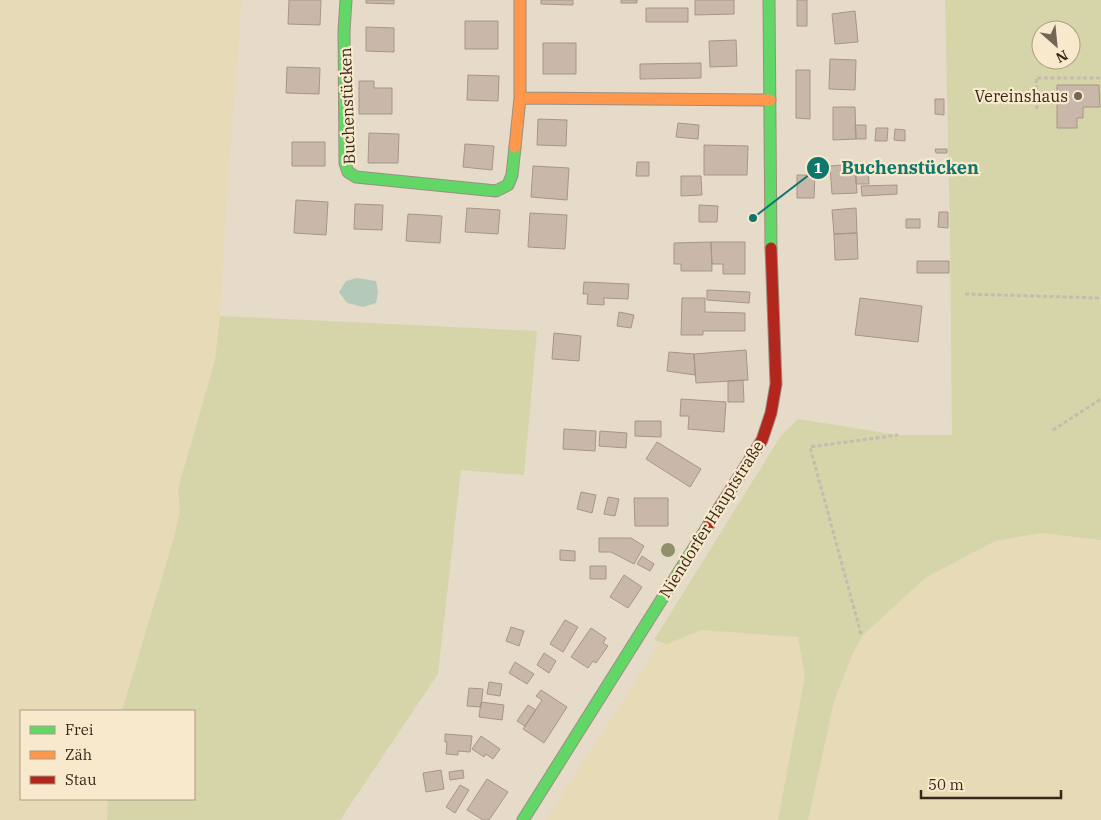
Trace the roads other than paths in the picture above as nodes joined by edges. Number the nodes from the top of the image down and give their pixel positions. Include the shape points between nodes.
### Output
1 (346, 0) edge
2 (520, 0) edge
3 (769, 0) edge
4 (520, 98) junction
5 (770, 100) junction
6 (523, 820) edge

1 - 4 main road, Buchenstücken via 345,163 348,172 356,176 496,191 508,185 512,175
2 - 4 main road, Buchenstücken
3 - 5 main road, Niendorfer Hauptstraße
4 - 5 main road
5 - 6 main road, Niendorfer Hauptstraße via 776,384 762,440

